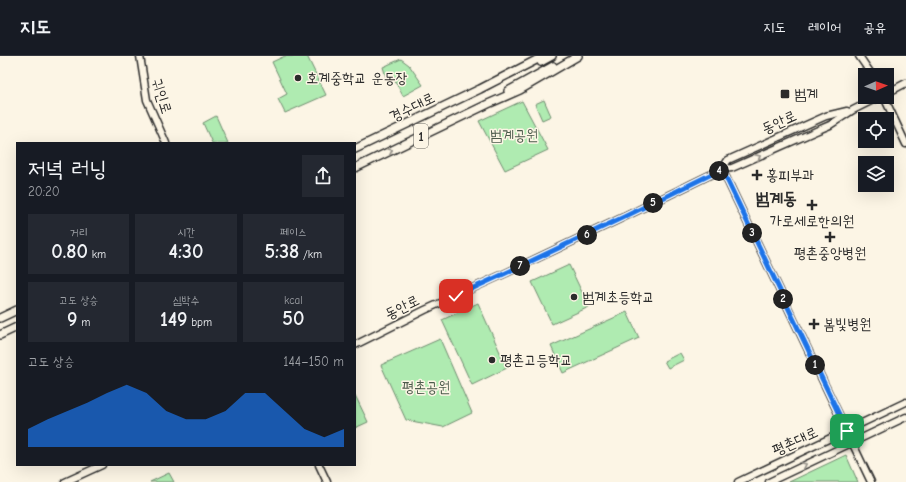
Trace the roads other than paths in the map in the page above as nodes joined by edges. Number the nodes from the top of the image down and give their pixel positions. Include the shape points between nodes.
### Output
1 (140, 56) edge
2 (544, 56) edge
3 (552, 56) edge
4 (569, 56) edge
5 (578, 56) edge
6 (859, 56) edge
7 (867, 68) edge
8 (906, 83) edge
9 (480, 88) junction
10 (894, 89) edge
11 (488, 104) junction
12 (865, 104) edge
13 (887, 104) edge
14 (853, 110) junction
15 (166, 142) edge
16 (906, 144) edge
17 (356, 149) edge
18 (356, 168) edge
19 (722, 169) junction
20 (16, 310) edge
21 (0, 318) edge
22 (16, 327) edge
23 (0, 335) edge
24 (356, 344) edge
25 (906, 402) edge
26 (906, 417) edge
27 (847, 431) junction
28 (852, 442) junction
29 (100, 466) edge
30 (319, 466) edge
31 (65, 482) edge
32 (327, 482) edge
33 (738, 482) edge
34 (769, 482) edge
35 (871, 482) edge

1 - 15 street, 귀인로 via 147,100
2 - 9 main road, 경수대로
3 - 9 main road, 경수대로 / 1
4 - 11 main road, 경수대로 / 1
5 - 11 main road, 경수대로 via 520,90
6 - 7 street
8 - 10 street
9 - 17 main road, 경수대로 / 1
18 -> 11 main road, 경수대로 / 1
12 - 14 street, 동안로
13 - 16 street
19 -> 14 street, 동안로 via 732,168 830,125
14 - 19 street, 동안로 via 826,116 728,160
19 - 24 street, 동안로
19 - 27 street
20 - 21 main road
22 - 23 main road
25 - 27 street, 평촌대로
26 - 28 street, 평촌대로
27 - 28 street
27 - 33 street, 평촌대로
34 -> 28 street, 평촌대로
28 - 35 street
29 - 31 street
30 - 32 street

